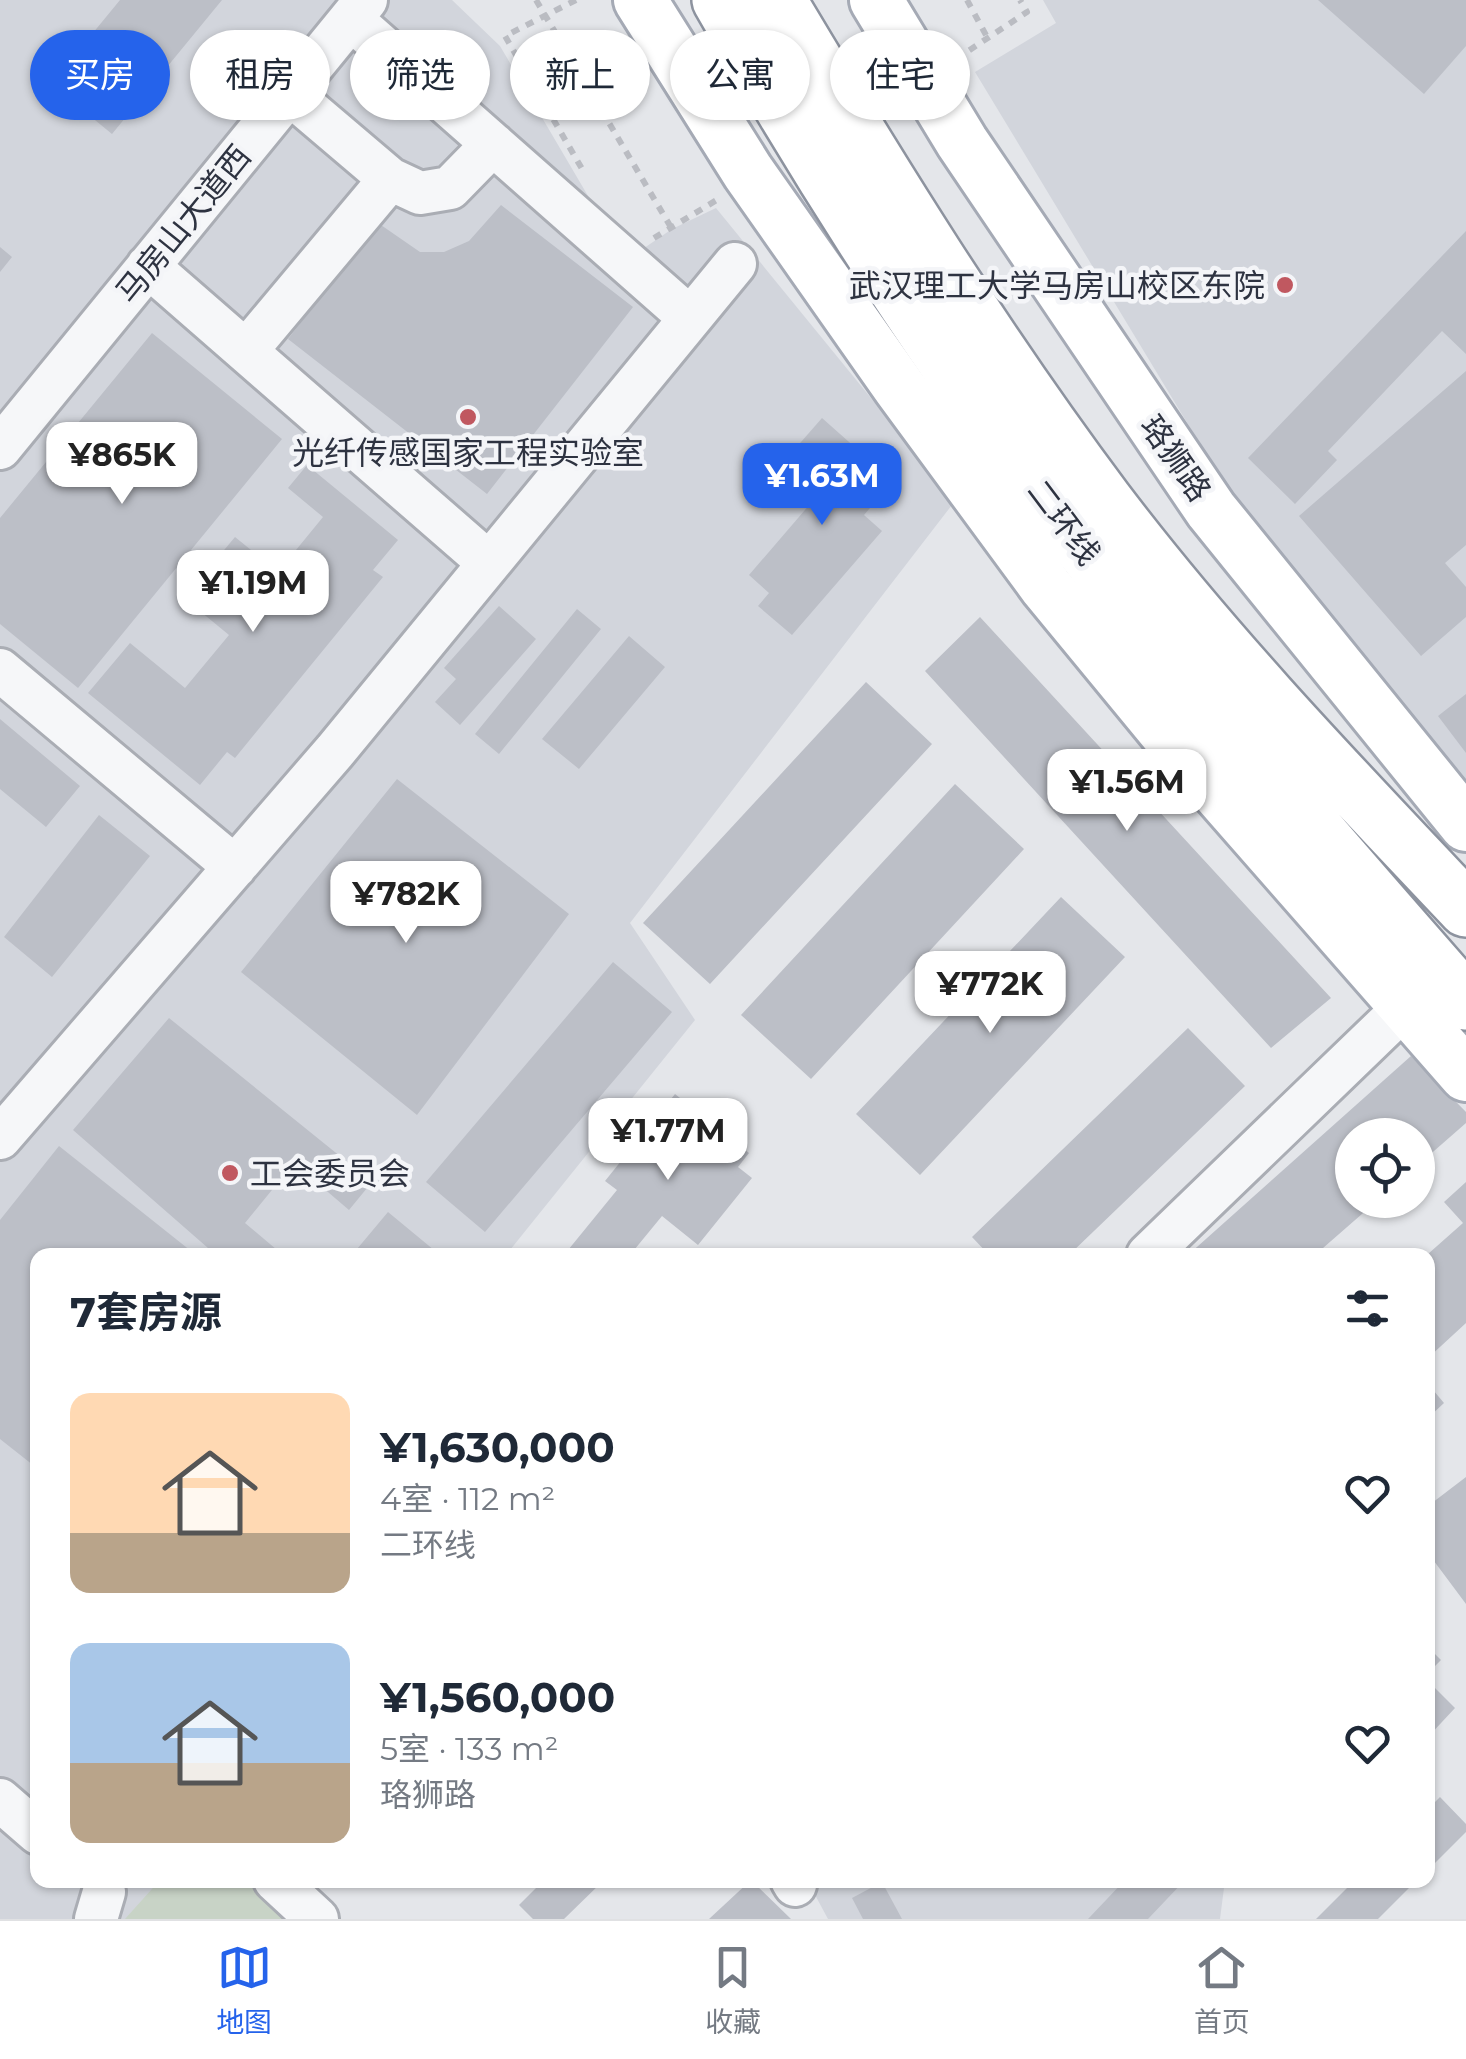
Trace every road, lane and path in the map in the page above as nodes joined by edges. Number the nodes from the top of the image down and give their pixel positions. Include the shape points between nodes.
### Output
1 (536, 0) edge
2 (720, 0) edge
3 (778, 0) edge
4 (814, 0) edge
5 (876, 0) edge
6 (966, 0) edge
7 (641, 1) edge
8 (358, 9) edge
9 (987, 37) dead end
10 (330, 44) edge
11 (269, 120) edge
12 (321, 120) edge
13 (493, 144) junction
14 (390, 179) junction
15 (672, 229) dead end
16 (735, 264) dead end
17 (148, 266) junction
18 (690, 318) junction
19 (246, 351) junction
20 (0, 448) edge
21 (489, 564) junction
22 (0, 670) edge
23 (1466, 825) edge
24 (234, 867) junction
25 (1466, 906) edge
26 (1466, 1002) edge
27 (1405, 1007) junction
28 (1466, 1074) edge
29 (0, 1138) edge
30 (1155, 1248) edge
31 (0, 1800) edge
32 (30, 1827) edge
33 (284, 1888) edge
34 (317, 1919) edge

1 - 15 path
2 - 26 highway, 二环线 via 858,230 1072,535
3 - 25 highway, 二环线 via 891,190 1105,500 1298,731
4 - 25 highway via 928,188 1132,490 1374,776
5 - 23 main road, 珞狮路 via 1035,252 1211,510
6 - 9 path
7 - 27 main road via 748,172 1046,588
8 - 10 street, 马房山大道西
8 - 13 street
11 - 17 street, 马房山大道西
12 - 14 street
13 - 14 street via 450,188 420,193
13 - 18 street
14 - 19 street
16 - 18 street
17 - 19 street
17 - 20 street, 马房山大道西
18 - 21 street
19 - 21 street
21 - 24 street
22 - 24 street
24 - 29 street
27 - 28 main road
27 - 30 street
31 - 32 street
33 - 34 street

